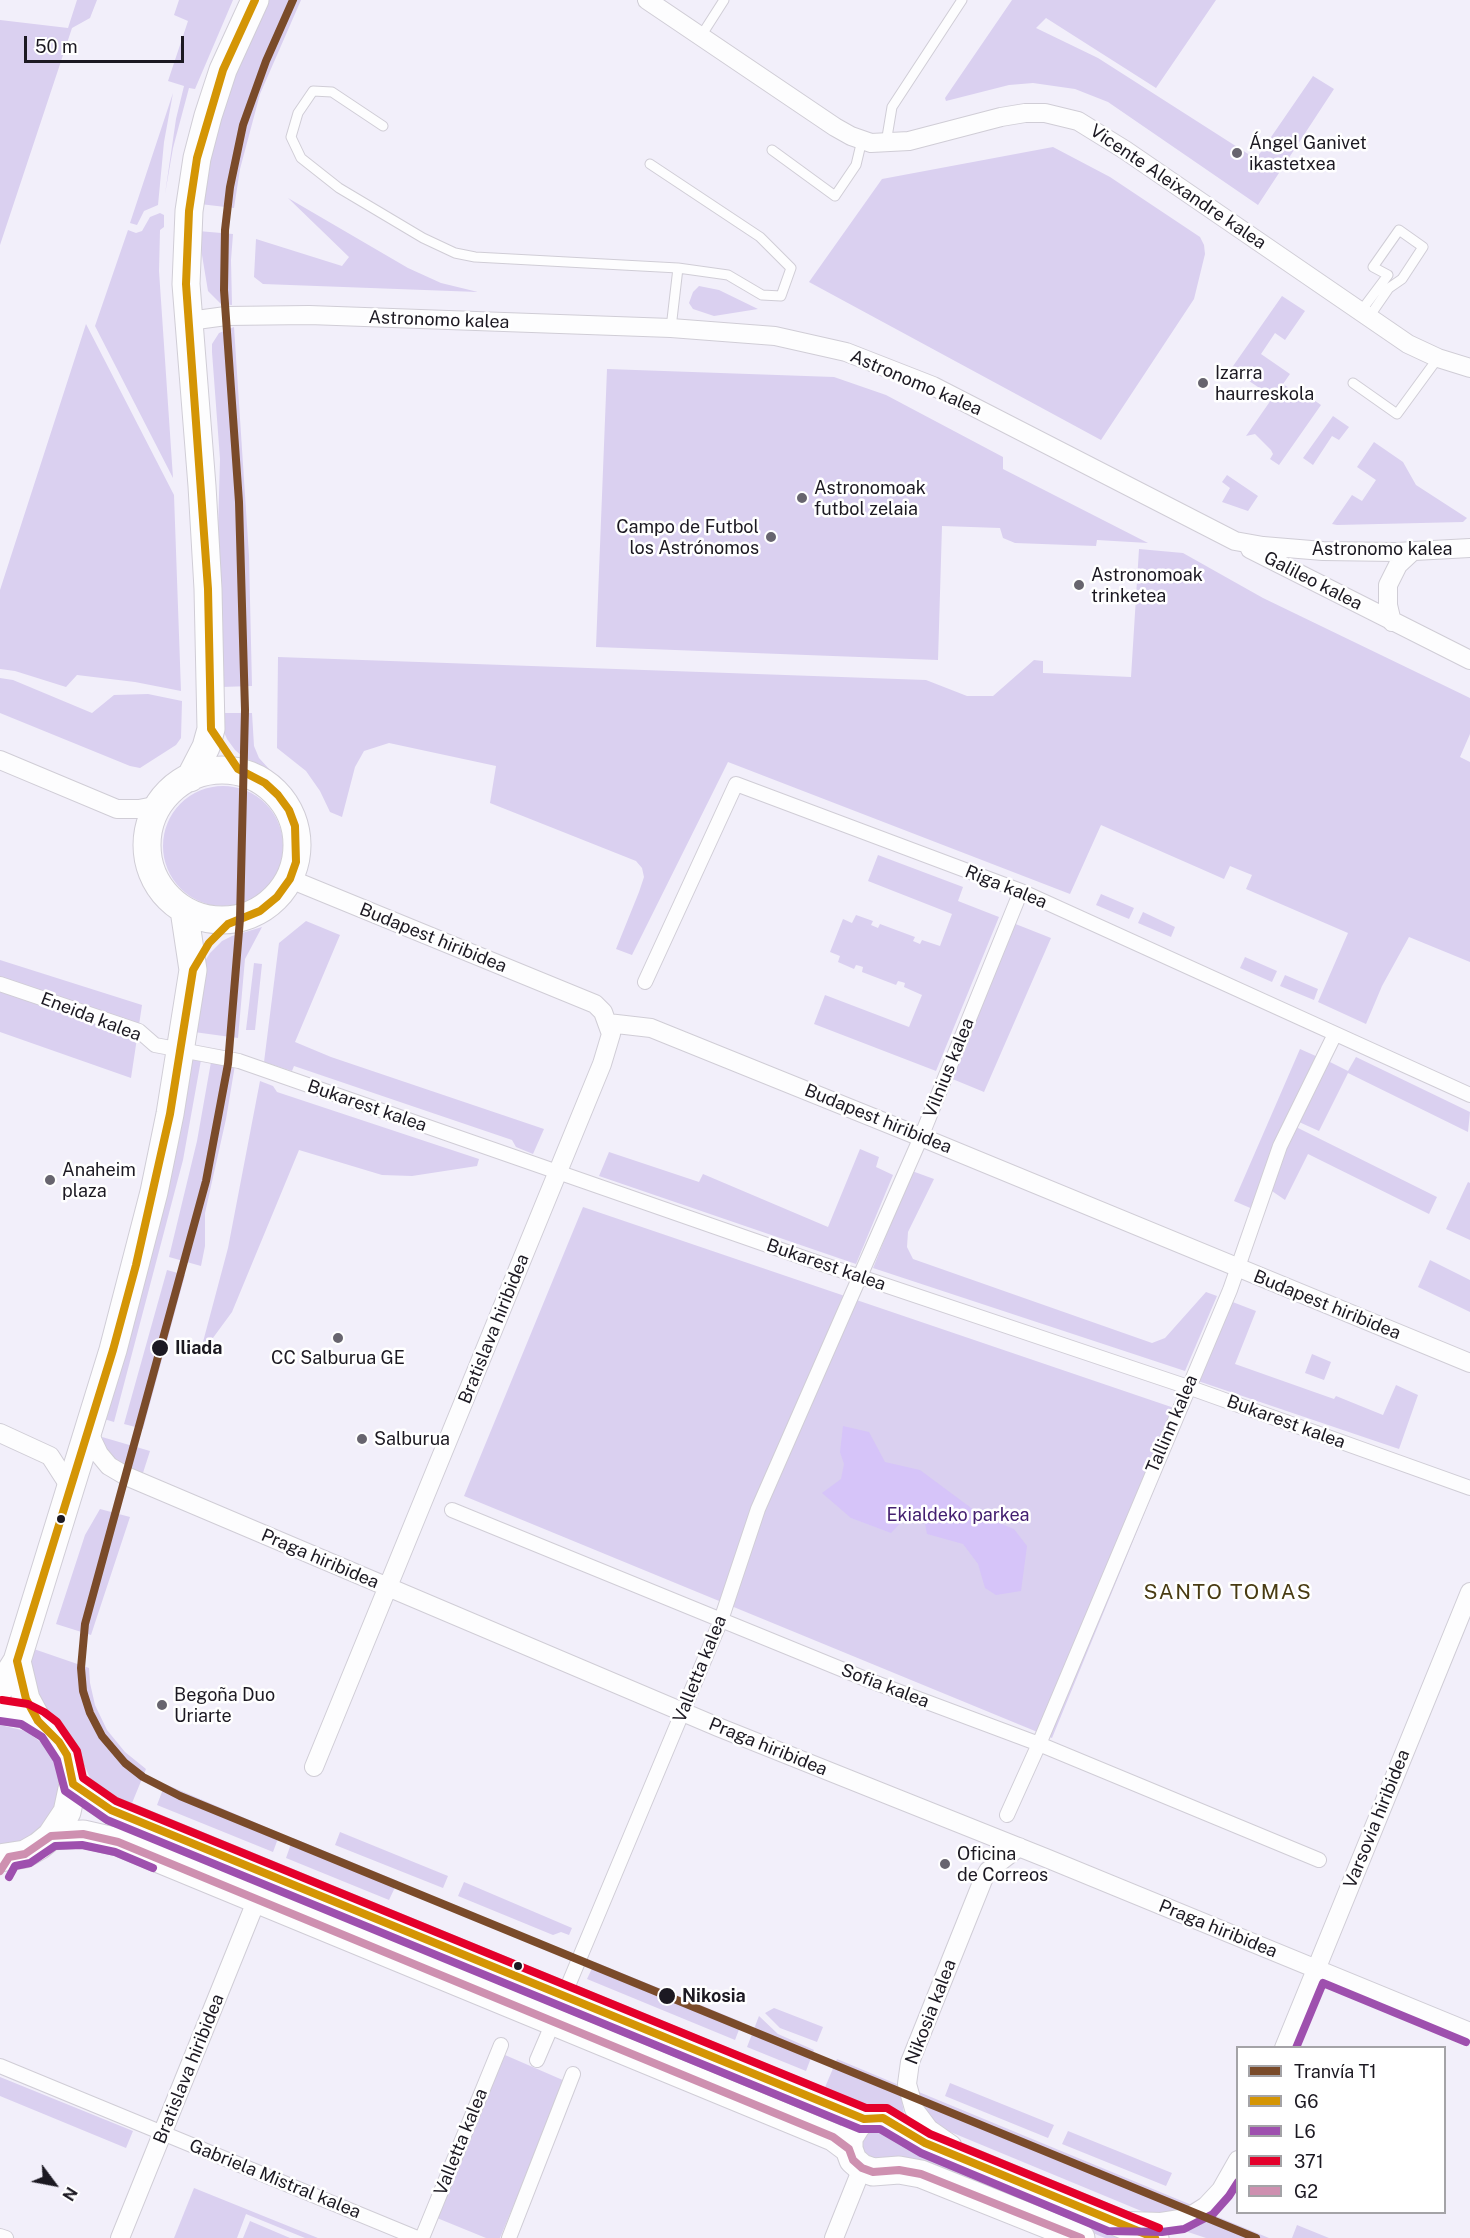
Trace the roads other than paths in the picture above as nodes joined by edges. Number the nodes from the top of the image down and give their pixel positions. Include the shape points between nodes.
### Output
1 (255, 0) edge
2 (647, 0) edge
3 (724, 0) edge
4 (962, 0) edge
5 (701, 36) junction
6 (383, 126) dead end
7 (862, 140) junction
8 (886, 143) junction
9 (772, 150) dead end
10 (650, 164) dead end
11 (678, 268) junction
12 (1365, 314) junction
13 (189, 321) junction
14 (671, 328) junction
15 (1438, 358) junction
16 (1470, 368) edge
17 (1353, 383) dead end
18 (1235, 541) junction
19 (1470, 548) edge
20 (1413, 551) junction
21 (1392, 622) junction
22 (1470, 660) edge
23 (211, 729) junction
24 (0, 760) edge
25 (249, 775) junction
26 (190, 778) junction
27 (159, 805) junction
28 (290, 879) junction
29 (1021, 891) junction
30 (184, 910) junction
31 (238, 919) junction
32 (193, 970) junction
33 (645, 982) dead end
34 (0, 984) edge
35 (608, 1023) junction
36 (1335, 1034) junction
37 (181, 1050) junction
38 (1470, 1095) edge
39 (921, 1137) junction
40 (558, 1171) junction
41 (1238, 1268) junction
42 (861, 1277) junction
43 (1470, 1363) edge
44 (1188, 1387) junction
45 (88, 1431) junction
46 (0, 1433) edge
47 (70, 1487) junction
48 (1470, 1488) edge
49 (452, 1510) dead end
50 (388, 1589) junction
51 (1470, 1592) edge
52 (721, 1620) junction
53 (17, 1661) junction
54 (0, 1688) edge
55 (0, 1710) edge
56 (682, 1712) junction
57 (38, 1721) junction
58 (1039, 1744) junction
59 (314, 1767) dead end
60 (73, 1784) junction
61 (1007, 1815) dead end
62 (51, 1836) junction
63 (1019, 1847) junction
64 (0, 1858) edge
65 (1319, 1860) dead end
66 (257, 1899) junction
67 (1317, 1969) junction
68 (564, 1996) junction
69 (554, 2021) junction
70 (1470, 2032) edge
71 (501, 2045) dead end
72 (1285, 2046) edge
73 (537, 2060) dead end
74 (0, 2066) edge
75 (573, 2074) dead end
76 (864, 2119) junction
77 (164, 2133) junction
78 (856, 2158) junction
79 (1236, 2164) edge
80 (980, 2166) junction
81 (1112, 2221) junction
82 (0, 2236) edge
83 (6, 2238) edge
84 (120, 2238) edge
85 (417, 2238) edge
86 (422, 2238) edge
87 (509, 2238) edge
88 (834, 2238) edge
89 (1081, 2238) edge
90 (1155, 2238) edge

1 - 13 main road via 223,70 197,158 185,263
2 - 5 street, Vicente Aleixandre kalea
3 - 5 lane
4 - 8 lane via 892,107
5 - 7 street, Vicente Aleixandre kalea via 835,127
6 - 11 lane via 332,92 313,92 298,113 291,137 301,159 339,188 455,253
7 - 8 street, Vicente Aleixandre kalea
7 - 9 lane via 856,165 835,196
8 - 12 street, Vicente Aleixandre kalea via 1025,113 1078,121
10 - 11 lane via 760,237 791,268 781,296 762,295 728,275
11 - 14 lane
12 - 12 lane via 1402,279 1423,247 1399,230 1372,267 1388,275
12 - 15 street, Vicente Aleixandre kalea via 1408,344
13 - 14 street, Astronomo kalea via 226,316 309,315
13 - 23 main road via 204,520
14 - 18 street, Astronomo kalea via 775,336 846,352 887,367 943,391
15 - 16 street, Vicente Aleixandre kalea
15 - 17 lane via 1397,414
18 - 20 street, Astronomo kalea via 1323,551
18 - 21 street, Galileo kalea
19 - 20 street, Astronomo kalea
20 - 21 street, Galileo kalea via 1398,565 1388,585
21 - 22 street, Galileo kalea
23 - 25 main road via 233,763
23 - 26 main road
24 - 27 street via 117,808
25 - 26 main road via 218,770
25 - 28 main road via 278,795 292,818 297,844
26 - 27 main road via 172,789
27 - 30 main road via 148,833 149,863 162,890
28 - 31 main road via 269,904
28 - 35 street, Budapest hiribidea via 588,1001 603,1012
29 - 33 street, Riga kalea via 736,784
29 - 36 street, Riga kalea
29 - 39 street, Vilnius kalea
30 - 31 main road via 205,919
30 - 32 main road
31 - 32 main road via 209,943
32 - 37 main road
34 - 37 street, Eneida kalea via 139,1031 155,1046
35 - 39 street, Budapest hiribidea via 651,1028
35 - 40 street, Bratislava hiribidea via 606,1053
36 - 38 street, Riga kalea
36 - 41 street, Tallinn kalea via 1280,1146
37 - 40 street, Bukarest kalea via 238,1061
37 - 45 main road via 139,1255
39 - 41 street, Budapest hiribidea
39 - 42 street, Vilnius kalea
40 - 42 street, Bukarest kalea
40 - 50 street, Bratislava hiribidea
41 - 43 street, Budapest hiribidea
41 - 44 street, Tallinn kalea
42 - 44 street, Bukarest kalea
42 - 52 street, Valletta kalea via 758,1509
44 - 48 street, Bukarest kalea
44 - 58 street, Tallinn kalea
45 - 47 main road
45 - 50 street, Praga hiribidea via 109,1466 126,1476
46 - 47 street via 50,1456
47 - 53 main road
49 - 52 street, Sofia kalea
50 - 56 street, Praga hiribidea
50 - 59 street, Bratislava hiribidea
51 - 67 street, Varsovia hiribidea
52 - 56 street, Valletta kalea
52 - 58 street, Sofia kalea
53 - 54 main road
53 - 57 main road via 26,1699
55 - 57 main road
56 - 63 street, Praga hiribidea
56 - 68 street, Valletta kalea
57 - 60 main road via 59,1742
58 - 61 street, Tallinn kalea
58 - 65 street, Sofia kalea
60 - 62 main road via 67,1812
60 - 68 main road via 111,1810
62 - 64 main road via 25,1854
62 - 66 main road via 83,1834 118,1842
63 - 67 street, Praga hiribidea
63 - 80 street, Nikosia kalea via 988,1871 983,1880 910,2062 907,2084 919,2118
66 - 69 main road
66 - 77 street, Bratislava hiribidea
67 - 70 street, Praga hiribidea
67 - 72 street, Varsovia hiribidea
68 - 69 street, Valletta kalea
68 - 76 main road
69 - 73 street, Valletta kalea
69 - 78 main road via 833,2137
71 - 86 street, Valletta kalea
74 - 77 street, Gabriela Mistral kalea
75 - 87 street
76 - 78 main road via 849,2138
76 - 80 main road via 883,2118 918,2140
77 - 84 street, Bratislava hiribidea
77 - 85 street, Gabriela Mistral kalea
78 - 88 street
78 - 89 main road via 873,2172 899,2170 921,2174
79 - 81 street via 1221,2190 1195,2213 1161,2222
80 - 81 main road
81 - 90 main road
82 - 83 street

